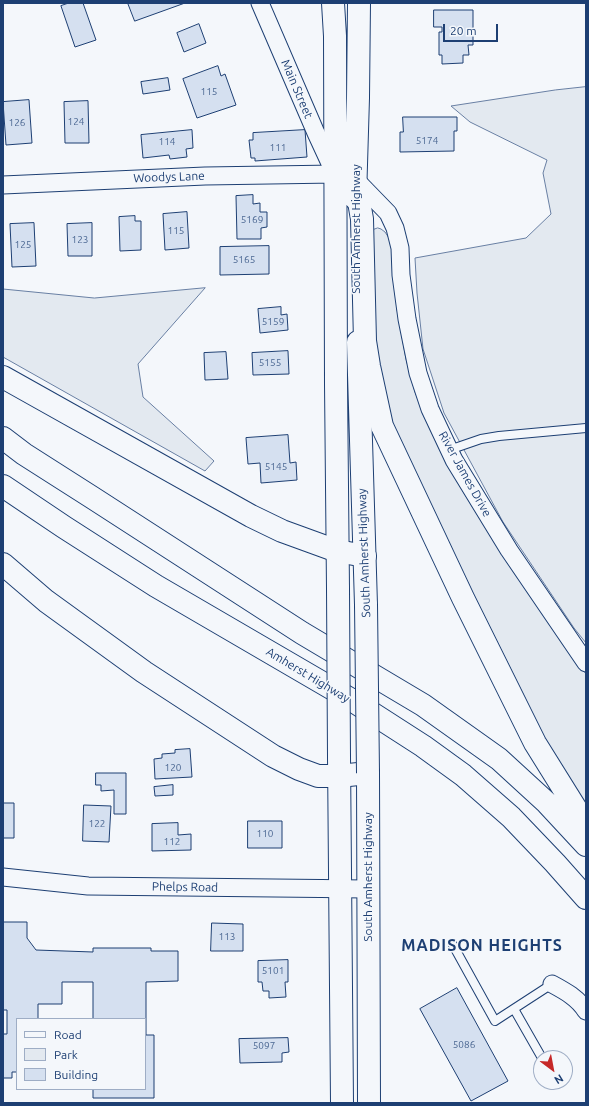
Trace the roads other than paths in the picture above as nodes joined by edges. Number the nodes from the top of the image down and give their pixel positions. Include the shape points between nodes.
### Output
1 (260, 3) edge
2 (333, 3) edge
3 (359, 3) edge
4 (345, 176) junction
5 (3, 185) edge
6 (3, 377) edge
7 (586, 428) edge
8 (3, 438) edge
9 (449, 450) junction
10 (3, 486) edge
11 (337, 551) junction
12 (365, 556) junction
13 (3, 564) edge
14 (586, 663) edge
15 (339, 766) junction
16 (368, 773) junction
17 (586, 825) edge
18 (586, 844) edge
19 (3, 877) edge
20 (340, 889) junction
21 (367, 889) junction
22 (586, 898) edge
23 (453, 945) dead end
24 (552, 984) joint
25 (514, 1009) junction
26 (586, 1010) edge
27 (537, 1050) edge
28 (342, 1103) edge
29 (369, 1103) edge

1 - 4 street, Main Street via 316,133
2 - 4 main road, South Amherst Highway
3 - 4 main road, South Amherst Highway via 358,98
4 - 5 street, Woodys Lane via 206,176
4 - 9 street, River James Drive via 388,213 395,228 400,248 406,319 418,373 430,409
4 - 11 main road, South Amherst Highway
4 - 12 main road, South Amherst Highway via 354,214
4 - 17 main road via 362,219 365,341 382,426 535,743
6 - 11 main road via 251,516 282,531
7 - 9 lane via 499,436
8 - 18 main road via 302,633 423,705 499,759 547,803
9 - 14 street, River James Drive via 509,550
10 - 22 main road, Amherst Highway via 156,586 423,746 463,775 511,817
11 - 12 main road
11 - 15 main road, South Amherst Highway, bridge
12 - 16 main road, South Amherst Highway, bridge
13 - 15 main road via 46,601 138,668 274,756 318,776
15 - 16 main road
15 - 20 main road, South Amherst Highway
16 - 21 main road, South Amherst Highway
19 - 20 street, Phelps Road via 88,886
20 - 21 street, Phelps Road
20 - 28 main road, South Amherst Highway
21 - 29 main road, South Amherst Highway
23 - 25 lane via 495,1021
24 - 25 lane
24 - 26 street via 569,994
25 - 27 lane

